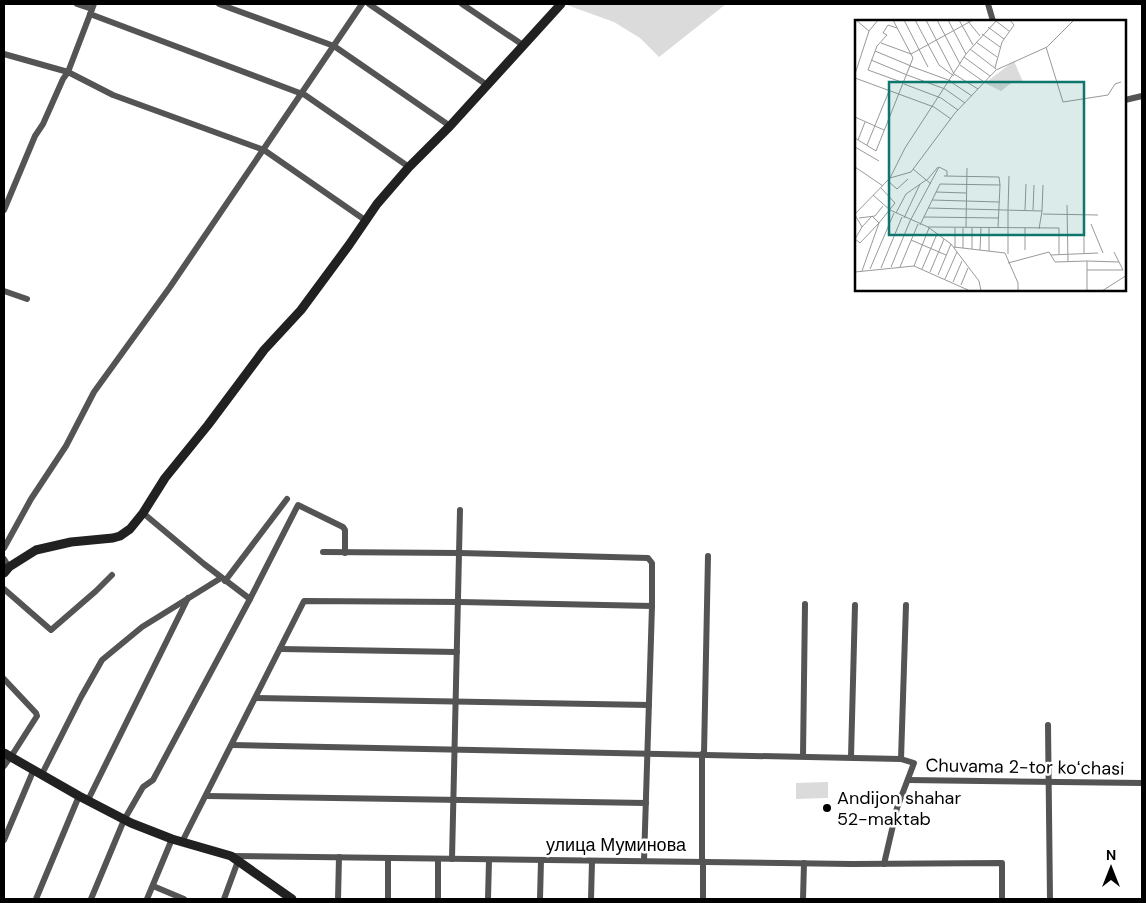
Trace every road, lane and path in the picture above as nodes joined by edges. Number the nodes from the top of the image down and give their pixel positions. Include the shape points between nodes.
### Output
1 (77, 4) edge
2 (219, 4) edge
3 (362, 4) edge
4 (369, 4) edge
5 (462, 4) edge
6 (561, 4) edge
7 (988, 4) edge
8 (92, 9) edge
9 (994, 20) edge
10 (523, 45) junction
11 (334, 46) junction
12 (4, 54) edge
13 (68, 72) junction
14 (487, 84) junction
15 (301, 94) junction
16 (1142, 96) edge
17 (1126, 100) edge
18 (450, 126) junction
19 (264, 150) junction
20 (409, 166) junction
21 (4, 210) edge
22 (365, 220) junction
23 (4, 290) edge
24 (27, 299) dead end
25 (288, 499) dead end
26 (460, 510) dead end
27 (143, 513) junction
28 (4, 548) edge
29 (323, 552) dead end
30 (345, 553) junction
31 (459, 553) junction
32 (708, 556) dead end
33 (6, 566) edge
34 (112, 575) dead end
35 (223, 579) junction
36 (4, 589) edge
37 (188, 598) junction
38 (250, 599) junction
39 (459, 602) junction
40 (805, 604) dead end
41 (855, 605) dead end
42 (906, 605) dead end
43 (652, 606) junction
44 (280, 649) junction
45 (457, 652) junction
46 (4, 679) edge
47 (256, 698) junction
48 (456, 702) junction
49 (649, 705) junction
50 (1048, 725) dead end
51 (232, 745) junction
52 (455, 751) junction
53 (647, 754) junction
54 (703, 754) junction
55 (7, 755) edge
56 (803, 756) junction
57 (851, 757) junction
58 (901, 759) junction
59 (4, 766) edge
60 (38, 772) junction
61 (908, 780) junction
62 (1048, 782) junction
63 (1142, 783) edge
64 (79, 796) junction
65 (206, 796) junction
66 (88, 800) junction
67 (454, 800) junction
68 (646, 803) junction
69 (124, 820) junction
70 (172, 839) junction
71 (4, 840) edge
72 (182, 842) junction
73 (339, 857) junction
74 (234, 858) junction
75 (388, 858) junction
76 (438, 859) junction
77 (452, 859) junction
78 (489, 860) junction
79 (541, 860) junction
80 (592, 861) junction
81 (644, 861) junction
82 (703, 861) junction
83 (804, 863) junction
84 (884, 864) junction
85 (153, 886) junction
86 (286, 897) edge
87 (36, 899) edge
88 (91, 899) edge
89 (147, 899) edge
90 (184, 899) edge
91 (224, 899) edge
92 (338, 899) edge
93 (388, 899) edge
94 (438, 899) edge
95 (488, 899) edge
96 (540, 899) edge
97 (591, 899) edge
98 (702, 899) edge
99 (803, 899) edge
100 (1002, 899) edge
101 (1050, 899) edge

1 - 8 street
2 - 11 street
3 - 11 street
4 - 14 street
5 - 10 street
6 - 10 street
7 - 9 street
8 - 13 street
8 - 15 street
10 - 14 street
11 - 15 street
11 - 18 street
12 - 13 street
13 - 19 street via 113,95
13 - 21 street via 35,136
14 - 18 street
15 - 19 street
15 - 20 street
16 - 17 street
18 - 20 street
19 - 22 street
19 - 28 street via 94,392 66,446
20 - 22 street
22 - 27 street via 301,310 264,350 170,471
23 - 24 street
25 - 35 street
26 - 31 street
27 - 33 street via 120,536 36,550
27 - 35 street
29 - 30 street
30 - 31 street
30 - 38 street via 343,527 298,505
31 - 39 street
31 - 43 street via 648,558 652,563
32 - 54 street
34 - 36 street via 52,630
35 - 37 street
35 - 38 street
37 - 60 street via 142,627 102,660
37 - 66 street
38 - 69 street via 153,780 143,787
39 - 43 street
39 - 44 street via 304,601
39 - 45 street
40 - 56 street
41 - 57 street
42 - 58 street
43 - 49 street
44 - 45 street
44 - 47 street
45 - 48 street
46 - 55 street via 36,713
47 - 48 street
47 - 51 street
48 - 49 street
48 - 52 street
49 - 53 street
50 - 62 street
51 - 52 street
51 - 65 street
52 - 53 street
52 - 67 street
53 - 54 street
53 - 68 street
54 - 56 street
54 - 82 street
55 - 59 street
55 - 60 street
56 - 57 street
57 - 58 street
58 - 61 street via 914,763
60 - 64 street
60 - 71 street
61 - 62 street, Chuvama 2-tor koʻchasi
61 - 84 street
62 - 63 street, Chuvama 2-tor koʻchasi
62 - 101 street
64 - 66 street
64 - 87 street
65 - 67 street
65 - 72 street
66 - 69 street
67 - 68 street
67 - 77 street
68 - 81 street
69 - 70 street
69 - 88 street
70 - 72 street
70 - 85 street
72 - 74 street
73 - 74 street, улица Муминова
73 - 75 street, улица Муминова
73 - 92 street
74 - 86 street
74 - 91 street
75 - 76 street, улица Муминова
75 - 93 street
76 - 77 street, улица Муминова
76 - 94 street
77 - 78 street, улица Муминова
78 - 79 street, улица Муминова
78 - 95 street
79 - 80 street, улица Муминова
79 - 96 street
80 - 81 street, улица Муминова
80 - 97 street
81 - 82 street, улица Муминова
82 - 83 street, улица Муминова
82 - 98 street
83 - 84 street, улица Муминова
83 - 99 street
84 - 100 street, улица Муминова via 1002,863
85 - 89 street
85 - 90 street

